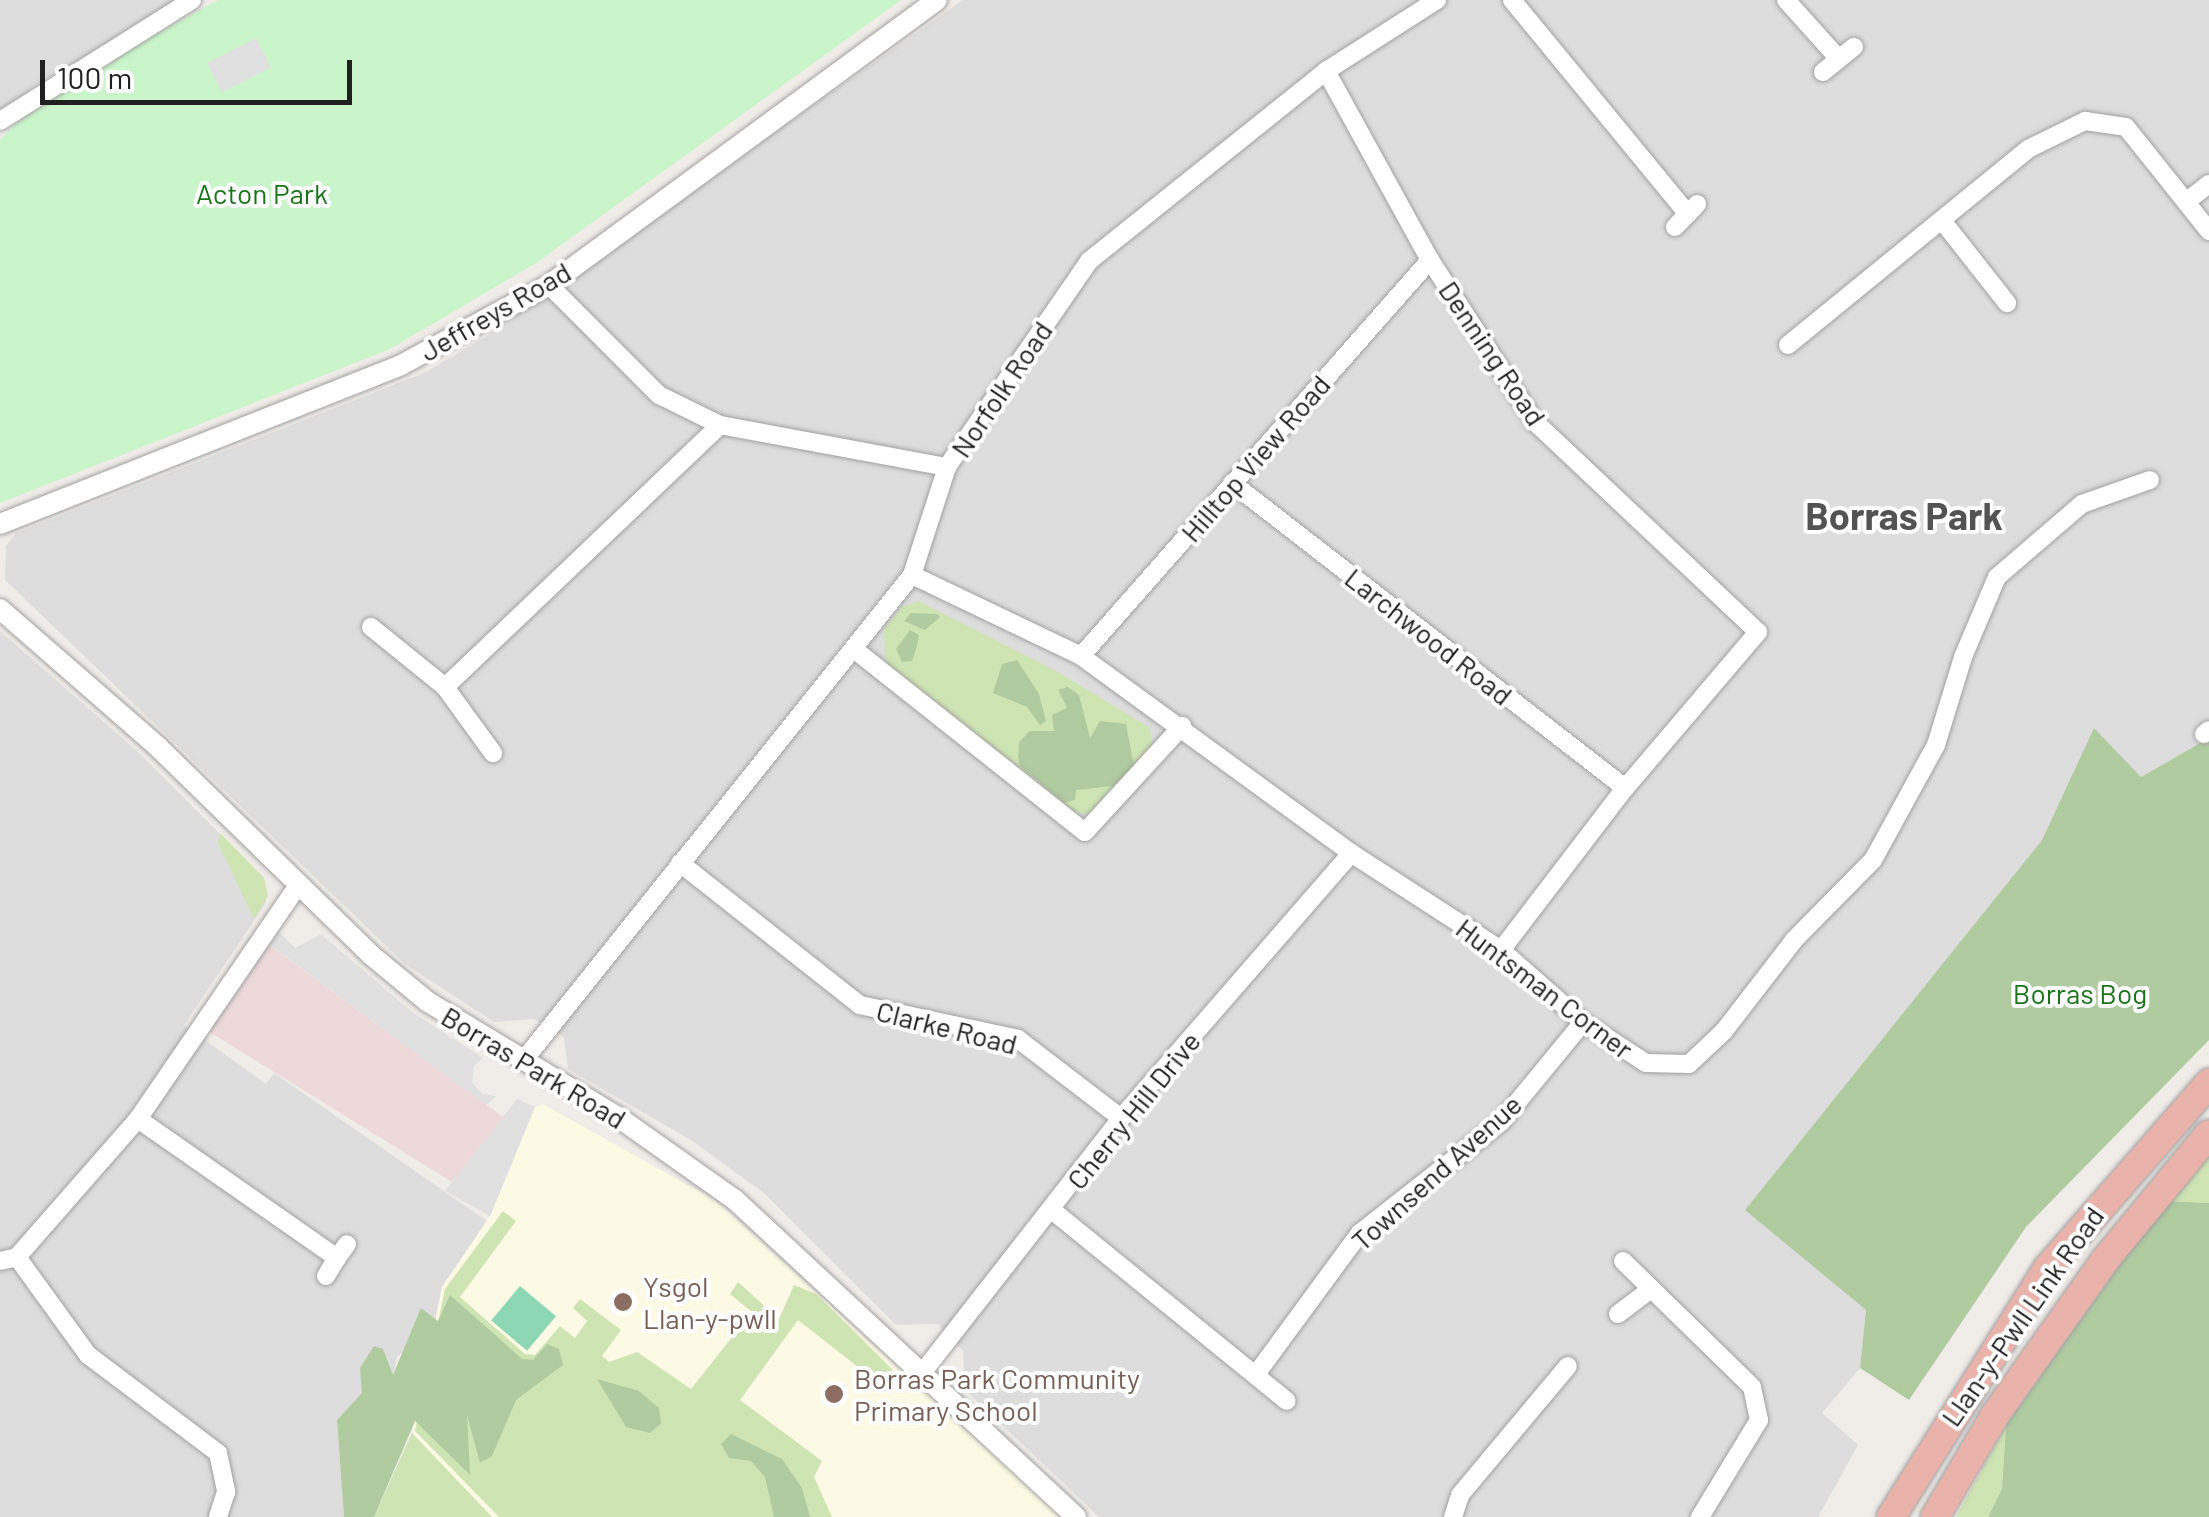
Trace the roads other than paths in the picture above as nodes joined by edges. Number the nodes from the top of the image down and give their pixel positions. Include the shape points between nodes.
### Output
1 (190, 0) edge
2 (937, 0) edge
3 (1438, 0) edge
4 (1512, 0) edge
5 (1786, 0) edge
6 (1854, 47) dead end
7 (1838, 58) junction
8 (1326, 71) junction
9 (1823, 72) dead end
10 (0, 120) edge
11 (2209, 184) edge
12 (2187, 201) junction
13 (1686, 215) dead end
14 (1944, 223) junction
15 (2209, 232) edge
16 (1430, 260) junction
17 (548, 285) junction
18 (2007, 304) dead end
19 (1788, 346) dead end
20 (720, 426) junction
21 (948, 467) junction
22 (2150, 480) dead end
23 (1232, 483) junction
24 (0, 524) edge
25 (912, 575) junction
26 (0, 609) edge
27 (369, 626) dead end
28 (855, 650) junction
29 (1081, 656) junction
30 (445, 687) junction
31 (1182, 726) junction
32 (492, 754) dead end
33 (1626, 788) junction
34 (1351, 853) junction
35 (680, 863) junction
36 (296, 888) junction
37 (1501, 950) junction
38 (1583, 1022) junction
39 (522, 1060) junction
40 (2209, 1083) edge
41 (1121, 1118) junction
42 (138, 1120) junction
43 (2209, 1134) edge
44 (1054, 1210) junction
45 (8, 1259) edge
46 (1623, 1261) dead end
47 (326, 1276) dead end
48 (1648, 1291) junction
49 (1618, 1314) dead end
50 (1568, 1366) dead end
51 (922, 1373) junction
52 (1256, 1373) junction
53 (1287, 1401) dead end
54 (218, 1517) edge
55 (1076, 1517) edge
56 (1453, 1517) edge
57 (1700, 1517) edge
58 (1891, 1517) edge
59 (1935, 1517) edge

1 - 10 street
2 - 17 street, Jeffreys Road
3 - 8 street, Norfolk Road
4 - 13 street
5 - 7 street
6 - 7 street
7 - 9 street
8 - 16 street, Denning Road
8 - 21 street, Norfolk Road via 1089,260
11 - 12 street
12 - 14 street via 2126,127 2085,122 2028,149
12 - 15 street
14 - 18 street
14 - 19 street
16 - 23 street, Hilltop View Road
16 - 33 street, Denning Road via 1535,422 1758,632
17 - 20 street via 659,395
17 - 24 street, Jeffreys Road via 401,366
20 - 21 street
20 - 30 street
21 - 25 street, Norfolk Road
22 - 38 street, Huntsman Corner via 2082,504 1997,577 1936,745 1873,860 1794,940 1724,1031 1689,1064 1646,1063
23 - 29 street, Hilltop View Road
23 - 33 street, Larchwood Road
25 - 28 street, Norfolk Road
25 - 29 street, Huntsman Corner
26 - 36 street, Borras Park Road via 158,747
27 - 30 street
28 - 31 street via 1085,832
28 - 35 street, Norfolk Road
29 - 31 street, Huntsman Corner
30 - 32 street
31 - 34 street, Huntsman Corner
33 - 37 street
34 - 37 street, Huntsman Corner
34 - 41 street, Cherry Hill Drive
35 - 39 street, Norfolk Road
35 - 41 street, Clarke Road via 860,1006 1018,1040
36 - 39 street, Borras Park Road via 428,1002
36 - 42 street
37 - 38 street, Huntsman Corner
38 - 52 street, Townsend Avenue via 1501,1122 1360,1233
39 - 51 street, Borras Park Road via 734,1199
40 - 58 highway, Llan-y-Pwll Link Road via 2047,1269
41 - 44 street, Cherry Hill Drive
42 - 45 street
42 - 47 street via 342,1251
43 - 59 highway, Llan-y-Pwll Link Road via 2104,1260 1995,1416
44 - 51 street, Cherry Hill Drive
44 - 52 street
45 - 54 street via 88,1356 218,1453 226,1492
46 - 48 street
48 - 49 street
48 - 57 street via 1752,1387 1759,1420
50 - 56 street via 1460,1495
51 - 55 street, Borras Park Road
52 - 53 street

